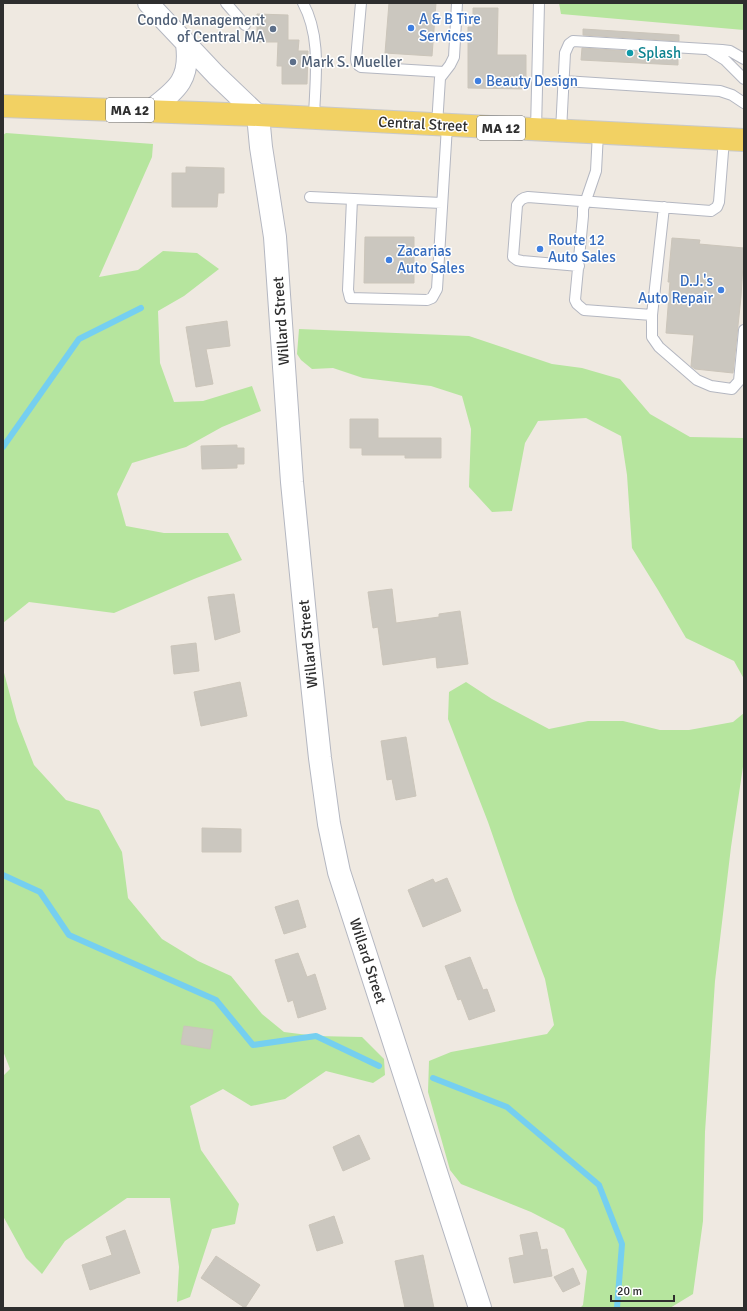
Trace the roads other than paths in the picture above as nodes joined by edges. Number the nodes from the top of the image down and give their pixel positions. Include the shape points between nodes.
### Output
1 (148, 3) edge
2 (226, 3) edge
3 (303, 3) edge
4 (361, 3) edge
5 (457, 3) edge
6 (539, 3) edge
7 (245, 25) dead end
8 (186, 44) junction
9 (706, 49) junction
10 (744, 59) edge
11 (444, 72) junction
12 (744, 79) edge
13 (564, 81) junction
14 (744, 103) edge
15 (3, 106) edge
16 (149, 111) junction
17 (258, 115) junction
18 (314, 118) junction
19 (442, 125) junction
20 (536, 130) junction
21 (561, 131) junction
22 (598, 133) junction
23 (734, 140) edge
24 (310, 196) dead end
25 (352, 199) junction
26 (586, 201) junction
27 (442, 204) junction
28 (664, 207) junction
29 (579, 266) junction
30 (652, 315) junction
31 (744, 330) edge
32 (480, 1308) edge

1 - 8 street
2 - 7 lane
3 - 18 lane via 312,25 316,53
4 - 11 lane via 356,59 358,65
5 - 11 lane via 454,57
6 - 20 lane
8 - 16 street via 188,58 184,76 172,92
8 - 17 street
9 - 10 lane via 730,51
9 - 12 lane via 725,60
9 - 13 lane via 573,41 565,53
11 - 19 lane via 440,78
13 - 14 lane via 720,91
13 - 21 lane
15 - 16 main road, Central Street / MA 12
16 - 17 main road, Central Street / MA 12
17 - 18 main road, Central Street / MA 12
17 - 32 street, Willard Street via 275,237 292,482 329,824 339,872
18 - 19 main road, Central Street / MA 12
19 - 20 main road, Central Street / MA 12
19 - 27 lane
20 - 21 main road, Central Street / MA 12
21 - 22 main road, Central Street / MA 12
22 - 23 main road, Central Street / MA 12
22 - 26 lane via 596,171
23 - 28 lane via 717,207 711,210
24 - 25 lane
25 - 27 lane
25 - 27 lane via 348,290 350,298 427,300 434,296 437,289
26 - 28 lane
26 - 29 lane via 582,216
26 - 29 lane via 528,197 523,198 517,205 513,257 522,261
28 - 30 lane
29 - 30 lane via 575,300 580,308
30 - 31 lane via 654,342 697,380 711,386 732,389 739,381

